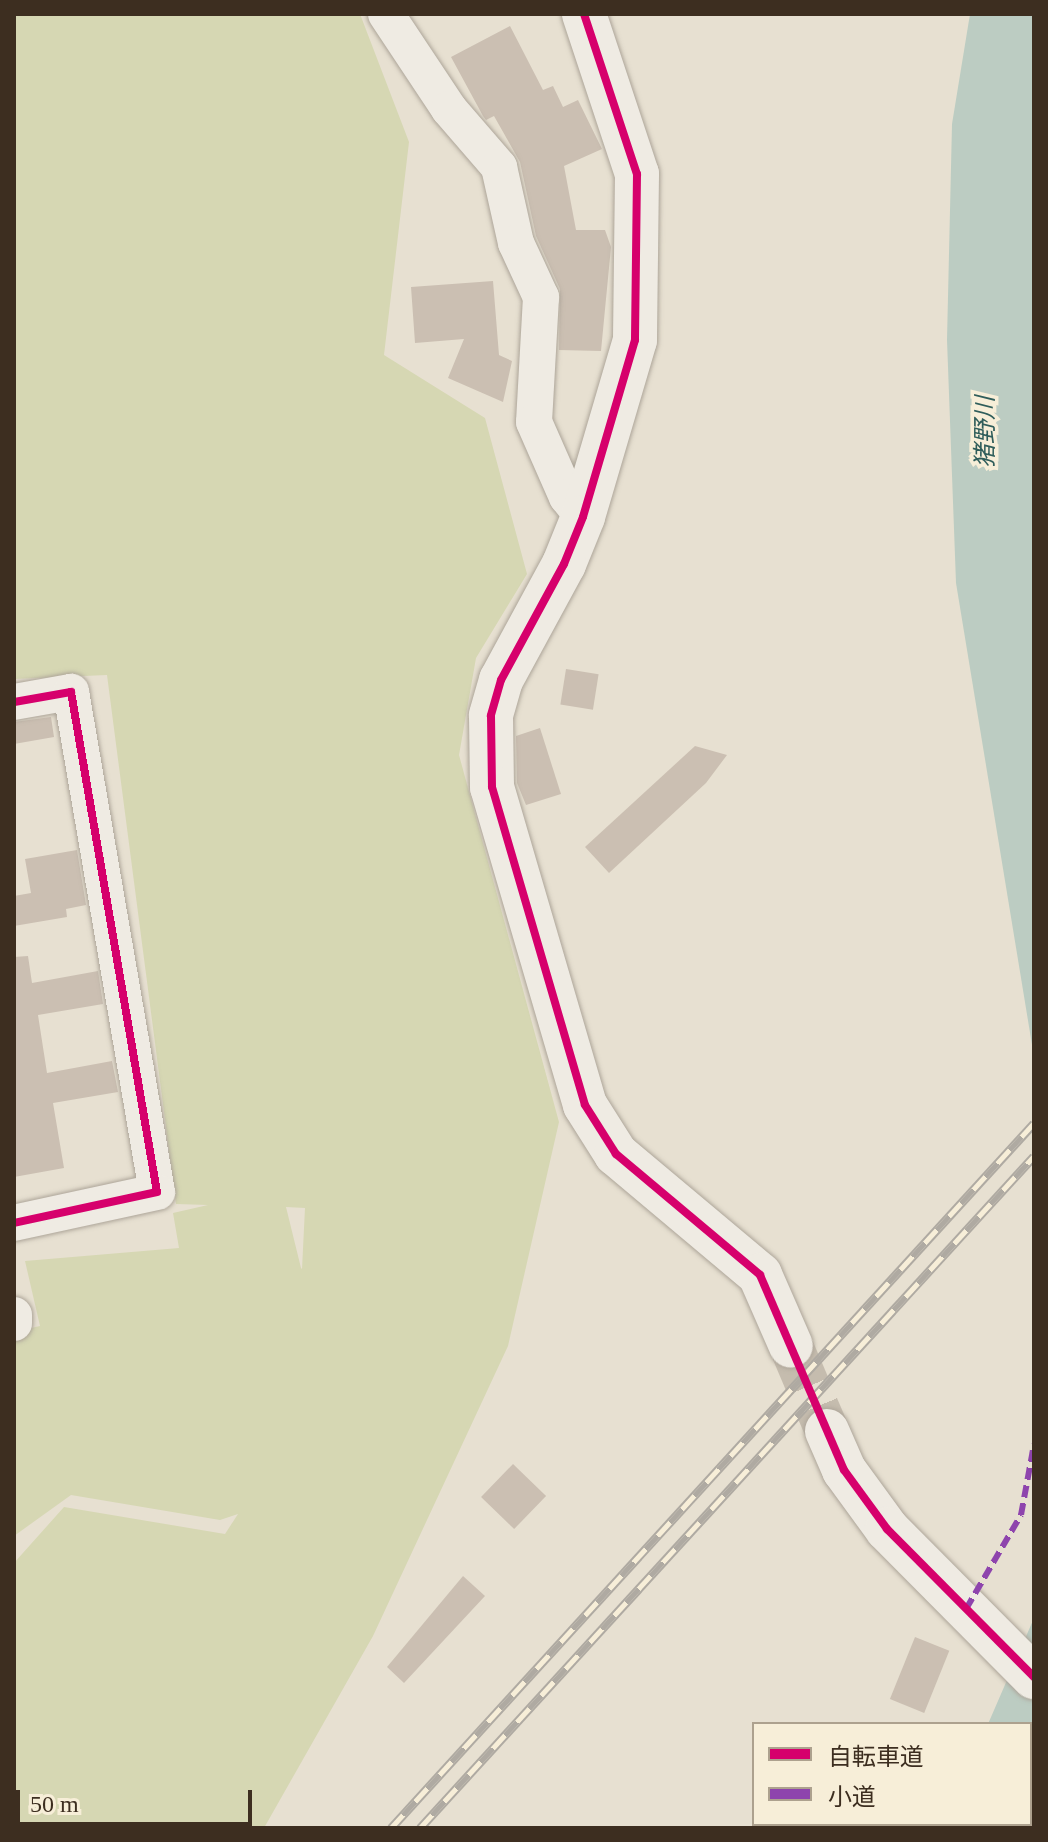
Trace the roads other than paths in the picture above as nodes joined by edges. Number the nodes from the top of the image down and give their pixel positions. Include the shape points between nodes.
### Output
1 (386, 14) edge
2 (584, 14) edge
3 (583, 517) junction
4 (14, 702) edge
5 (14, 1223) edge
6 (14, 1315) edge
7 (14, 1323) edge
8 (791, 1346) tunnel mouth
9 (827, 1431) tunnel mouth
10 (1034, 1677) edge

1 - 3 street via 449,109 499,167 516,243 541,297 534,422 567,497
2 - 3 street via 637,174 639,207 635,340
3 - 8 street via 564,564 501,680 491,716 492,787 585,1105 616,1154 760,1275
4 - 5 street via 71,692 157,1192
6 - 7 street
9 - 10 street via 844,1470 887,1529

